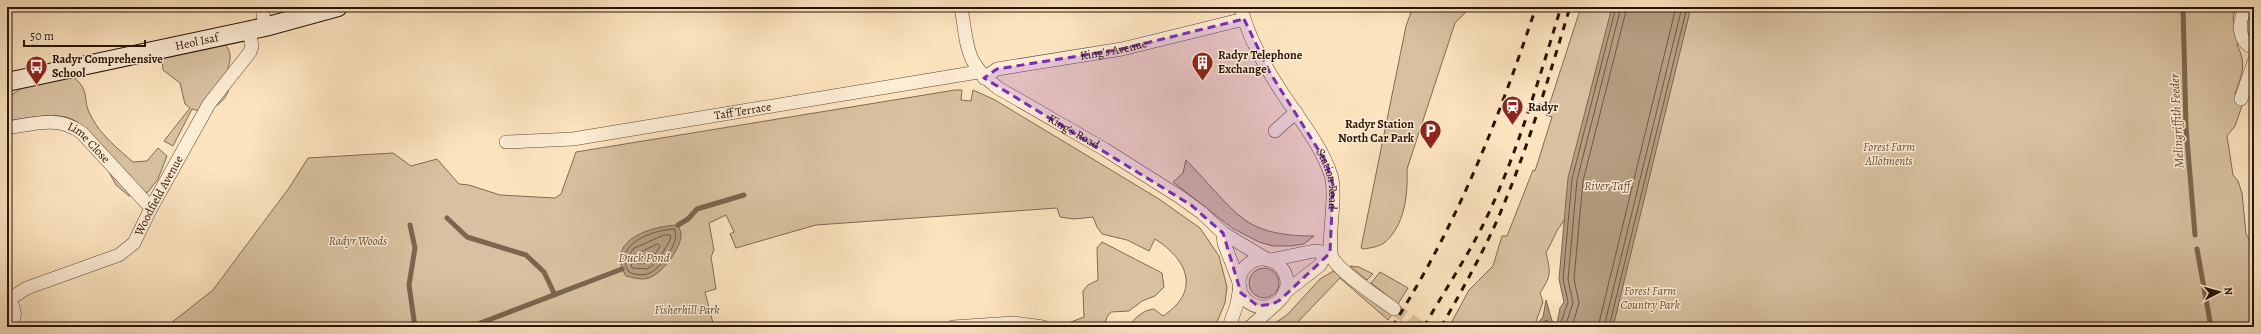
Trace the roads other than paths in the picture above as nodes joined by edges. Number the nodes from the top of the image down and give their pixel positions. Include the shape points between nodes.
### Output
1 (262, 7) edge
2 (338, 7) edge
3 (961, 7) edge
4 (2248, 7) edge
5 (1243, 13) edge
6 (257, 29) junction
7 (2254, 48) edge
8 (2254, 62) edge
9 (981, 75) junction
10 (7, 82) edge
11 (2241, 99) dead end
12 (1296, 112) junction
13 (7, 128) edge
14 (1275, 131) dead end
15 (506, 142) dead end
16 (151, 208) junction
17 (1223, 233) junction
18 (1328, 253) junction
19 (1270, 260) junction
20 (1239, 284) junction
21 (1282, 296) junction
22 (8, 300) edge
23 (1394, 309) tunnel mouth
24 (9, 327) edge
25 (953, 327) edge
26 (1043, 327) edge
27 (1228, 327) edge
28 (1250, 327) edge

1 - 6 street, Woodfield Avenue
2 - 6 main road, Heol Isaf
3 - 9 street via 970,55
4 - 7 street via 2240,19 2240,28 2244,40
5 - 9 street, King's Avenue via 1122,49 997,69
5 - 12 street, Station Road via 1269,71
6 - 10 main road, Heol Isaf
6 - 16 street, Woodfield Avenue via 250,52 209,104
8 - 11 street
9 - 15 street, Taff Terrace via 573,139
9 - 17 street, King's Road via 998,88 1104,149 1180,197
12 - 14 street
12 - 18 street, Station Road via 1326,162 1331,177 1333,204
13 - 16 street, Lime Close via 50,122 73,126
16 - 22 street, Woodfield Avenue via 134,243 126,251 27,288
17 - 19 street, King's Road
17 - 20 street via 1224,243
18 - 19 street via 1314,251
18 - 21 street via 1320,265
18 - 23 street via 1341,268
19 - 20 street via 1250,263 1244,269
19 - 21 street via 1284,272 1287,286
20 - 21 street via 1246,299 1258,306 1273,304
20 - 27 street via 1237,304
21 - 28 street
22 - 24 street via 14,311
25 - 26 street via 1013,323

